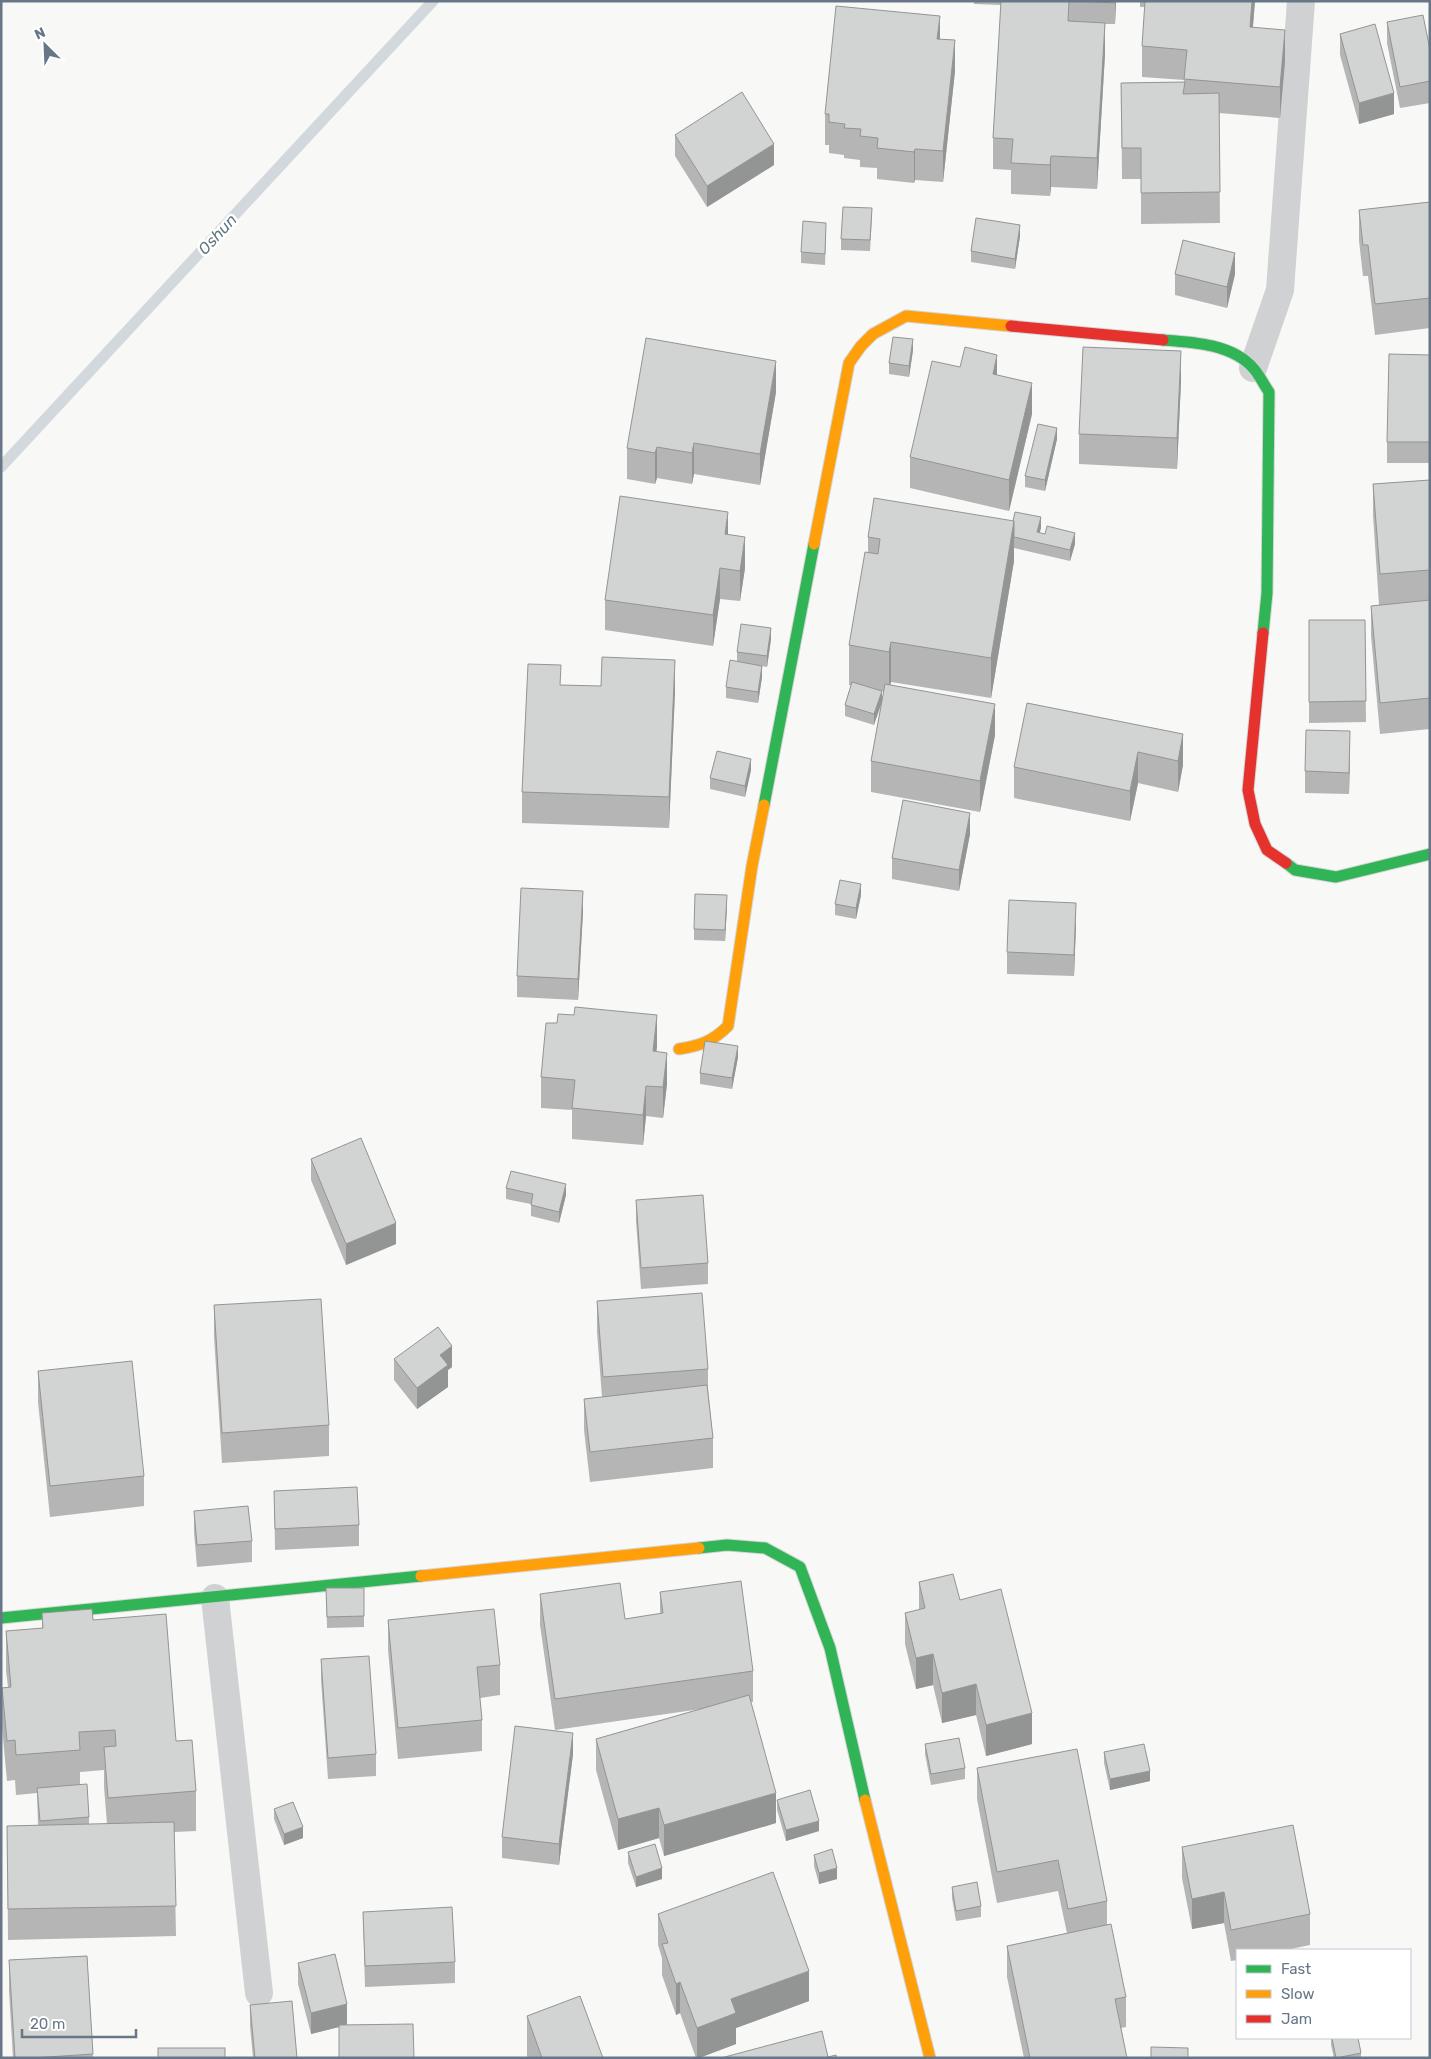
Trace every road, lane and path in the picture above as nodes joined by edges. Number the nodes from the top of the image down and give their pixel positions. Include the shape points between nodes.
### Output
1 (1301, 1) edge
2 (1253, 368) junction
3 (1430, 854) edge
4 (679, 1049) dead end
5 (215, 1598) junction
6 (1, 1618) edge
7 (259, 1993) dead end
8 (930, 2058) edge

1 - 2 street via 1280,290
2 - 3 street via 1269,392 1267,593 1248,790 1255,824 1267,850 1295,870 1336,878
2 - 4 street via 1234,354 1200,343 906,316 880,329 859,346 849,363 754,856 728,1026 717,1038 702,1046
5 - 6 street
5 - 7 street
5 - 8 street via 727,1545 765,1548 800,1567 830,1648

